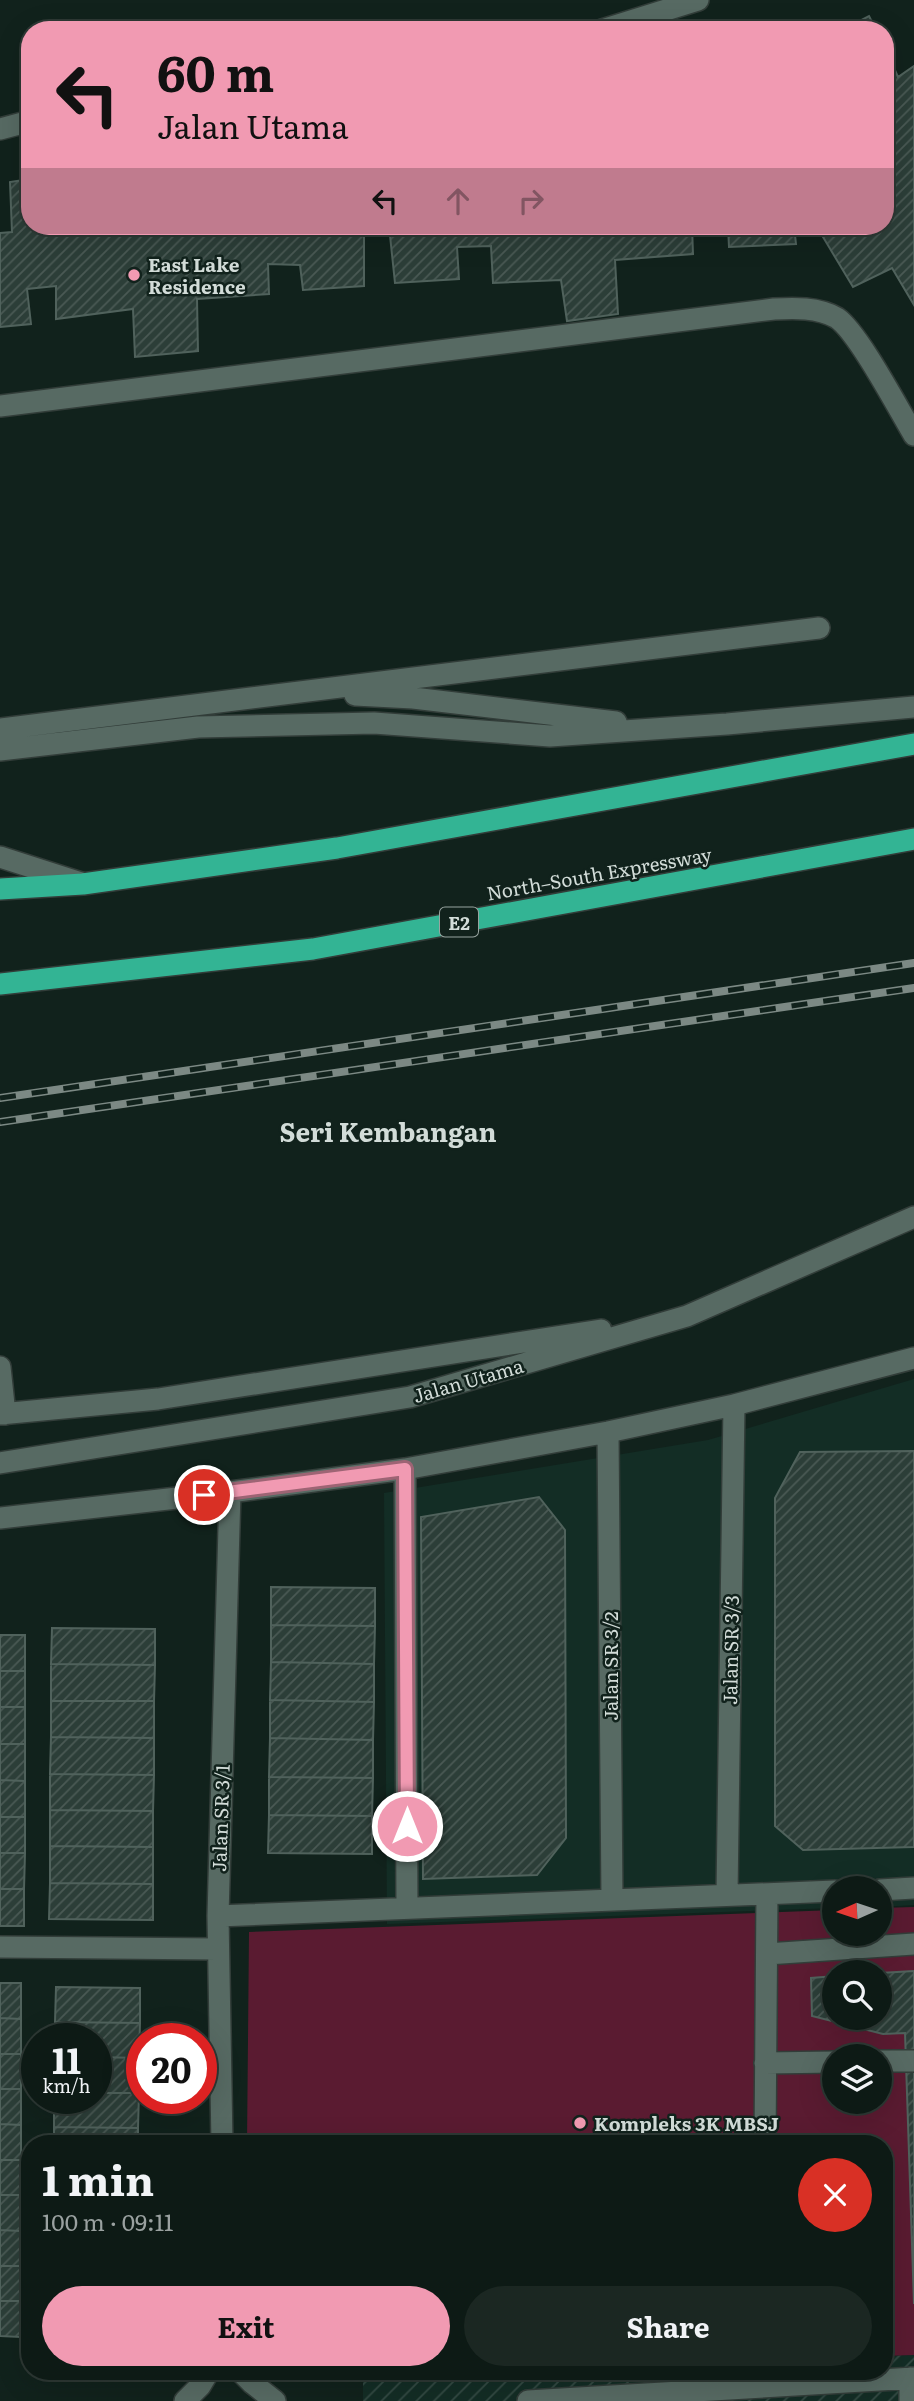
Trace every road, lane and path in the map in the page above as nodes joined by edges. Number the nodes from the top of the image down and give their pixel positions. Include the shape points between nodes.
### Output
1 (698, 0) edge
2 (631, 21) edge
3 (21, 123) edge
4 (0, 129) edge
5 (0, 406) edge
6 (914, 435) edge
7 (819, 628) dead end
8 (297, 692) junction
9 (914, 707) edge
10 (670, 728) junction
11 (0, 729) edge
12 (914, 744) edge
13 (0, 750) edge
14 (914, 839) edge
15 (0, 857) edge
16 (83, 884) junction
17 (0, 889) edge
18 (0, 984) edge
19 (914, 1217) edge
20 (687, 1316) junction
21 (914, 1358) edge
22 (0, 1367) edge
23 (734, 1405) junction
24 (3, 1414) edge
25 (608, 1432) junction
26 (0, 1463) edge
27 (405, 1469) junction
28 (230, 1493) junction
29 (0, 1518) edge
30 (914, 1888) edge
31 (892, 1889) edge
32 (822, 1892) edge
33 (766, 1894) junction
34 (727, 1895) junction
35 (612, 1900) junction
36 (407, 1908) junction
37 (218, 1916) junction
38 (914, 1944) edge
39 (0, 1947) edge
40 (218, 1948) junction
41 (767, 1954) junction
42 (892, 2061) edge
43 (914, 2061) edge
44 (822, 2062) edge
45 (765, 2063) junction
46 (222, 2135) edge
47 (765, 2135) edge
48 (912, 2378) edge
49 (204, 2380) edge
50 (248, 2380) edge
51 (751, 2380) edge
52 (779, 2380) edge
53 (860, 2391) edge
54 (633, 2398) edge
55 (185, 2401) edge
56 (275, 2401) edge
57 (528, 2401) edge
58 (911, 2401) edge

1 - 2 street
3 - 4 street
5 - 6 street via 801,307 837,319 868,359
7 - 8 street
8 - 10 street via 413,698
8 - 11 street
9 - 10 street
10 - 13 street via 550,736 374,723 198,727
12 - 16 highway via 337,848
14 - 18 highway, North–South Expressway / E2 via 313,949
15 - 16 street
16 - 17 highway
19 - 20 street, Jalan Utama
20 - 24 street via 158,1399
20 - 26 street, Jalan Utama via 410,1397
21 - 23 street
22 - 24 street
23 - 25 street
23 - 34 street, Jalan SR 3/3
25 - 27 street
25 - 35 street, Jalan SR 3/2
27 - 28 street
27 - 36 street
28 - 29 street
28 - 37 street, Jalan SR 3/1
30 - 31 street
32 - 33 street
33 - 34 street
33 - 41 street
34 - 35 street
35 - 36 street
36 - 37 street
37 - 40 street, Jalan SR 3/1
38 - 41 street
39 - 40 street
40 - 46 street, Jalan SR 3/1
41 - 45 street
42 - 43 street
44 - 45 street
45 - 47 street
48 - 53 street
48 - 58 street
49 - 55 street
50 - 56 street
51 - 54 street
52 - 53 street
54 - 57 street

